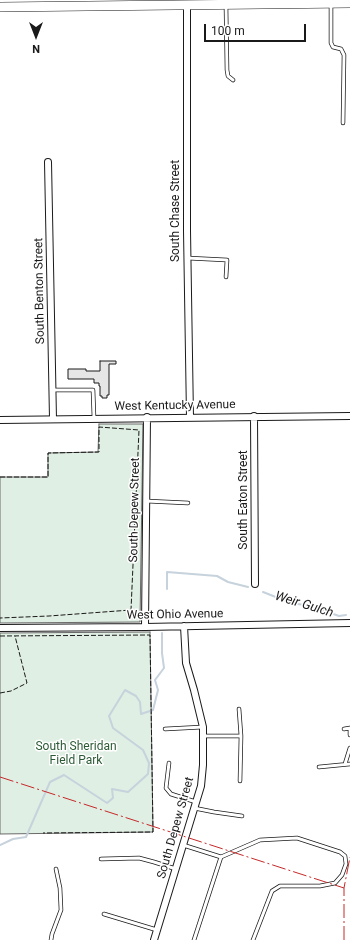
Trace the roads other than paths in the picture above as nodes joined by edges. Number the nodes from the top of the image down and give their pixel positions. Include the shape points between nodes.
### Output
1 (237, 2) edge
2 (318, 2) edge
3 (10, 3) edge
4 (151, 3) edge
5 (331, 3) junction
6 (350, 3) edge
7 (226, 4) junction
8 (187, 5) junction
9 (0, 7) edge
10 (233, 80) dead end
11 (343, 123) dead end
12 (48, 162) dead end
13 (187, 258) junction
14 (226, 277) dead end
15 (52, 390) junction
16 (254, 416) junction
17 (350, 416) edge
18 (190, 417) junction
19 (94, 418) junction
20 (148, 418) junction
21 (53, 419) junction
22 (0, 420) edge
23 (146, 501) junction
24 (188, 503) dead end
25 (255, 584) dead end
26 (350, 623) edge
27 (184, 626) junction
28 (145, 627) junction
29 (0, 628) edge
30 (239, 709) dead end
31 (203, 727) junction
32 (350, 728) edge
33 (165, 729) dead end
34 (344, 729) dead end
35 (350, 735) edge
36 (203, 736) junction
37 (242, 736) junction
38 (350, 748) edge
39 (169, 763) dead end
40 (345, 764) junction
41 (350, 764) edge
42 (319, 767) dead end
43 (240, 781) dead end
44 (195, 805) junction
45 (242, 816) dead end
46 (183, 845) junction
47 (221, 857) junction
48 (101, 859) dead end
49 (56, 869) dead end
50 (176, 869) junction
51 (104, 914) dead end
52 (157, 930) junction
53 (51, 940) edge
54 (154, 940) edge
55 (194, 940) edge
56 (252, 940) edge

1 - 2 main road
1 - 7 main road
2 - 5 main road
3 - 4 main road
3 - 9 main road
4 - 8 main road
5 - 6 main road
5 - 11 lane via 331,43 333,47 341,49 344,55
7 - 8 main road
7 - 10 lane via 227,70 228,76
8 - 13 street, South Chase Street
12 - 15 street, South Benton Street
13 - 14 lane via 227,260
13 - 18 street, South Chase Street
15 - 19 lane via 93,390
15 - 21 street, South Benton Street
16 - 17 street, West Kentucky Avenue
16 - 18 street, West Kentucky Avenue
16 - 25 street, South Eaton Street
18 - 20 street, West Kentucky Avenue
19 - 20 street, West Kentucky Avenue
19 - 21 street, West Kentucky Avenue
20 - 23 street, South Depew Street
21 - 22 street, West Kentucky Avenue
23 - 24 lane
23 - 28 street, South Depew Street
26 - 27 street, West Ohio Avenue
27 - 28 street, West Ohio Avenue
27 - 31 street, South Depew Street via 186,664
28 - 29 street, West Ohio Avenue
30 - 37 lane
31 - 33 lane
31 - 36 street, South Depew Street
32 - 34 lane
32 - 35 lane
36 - 37 lane
36 - 44 street, South Depew Street via 201,786
37 - 43 lane
38 - 40 lane
39 - 44 lane via 166,788 171,794
40 - 41 lane
40 - 42 lane
44 - 45 lane via 214,812
44 - 46 street, South Depew Street
46 - 47 lane
46 - 50 street, South Depew Street
47 - 55 lane
47 - 56 lane via 260,840 297,838 345,856 346,864 342,875 334,883 320,886 280,886 272,891
48 - 50 lane via 139,858
49 - 53 lane via 61,910
50 - 52 street, South Depew Street
51 - 52 lane
52 - 54 street, South Depew Street

